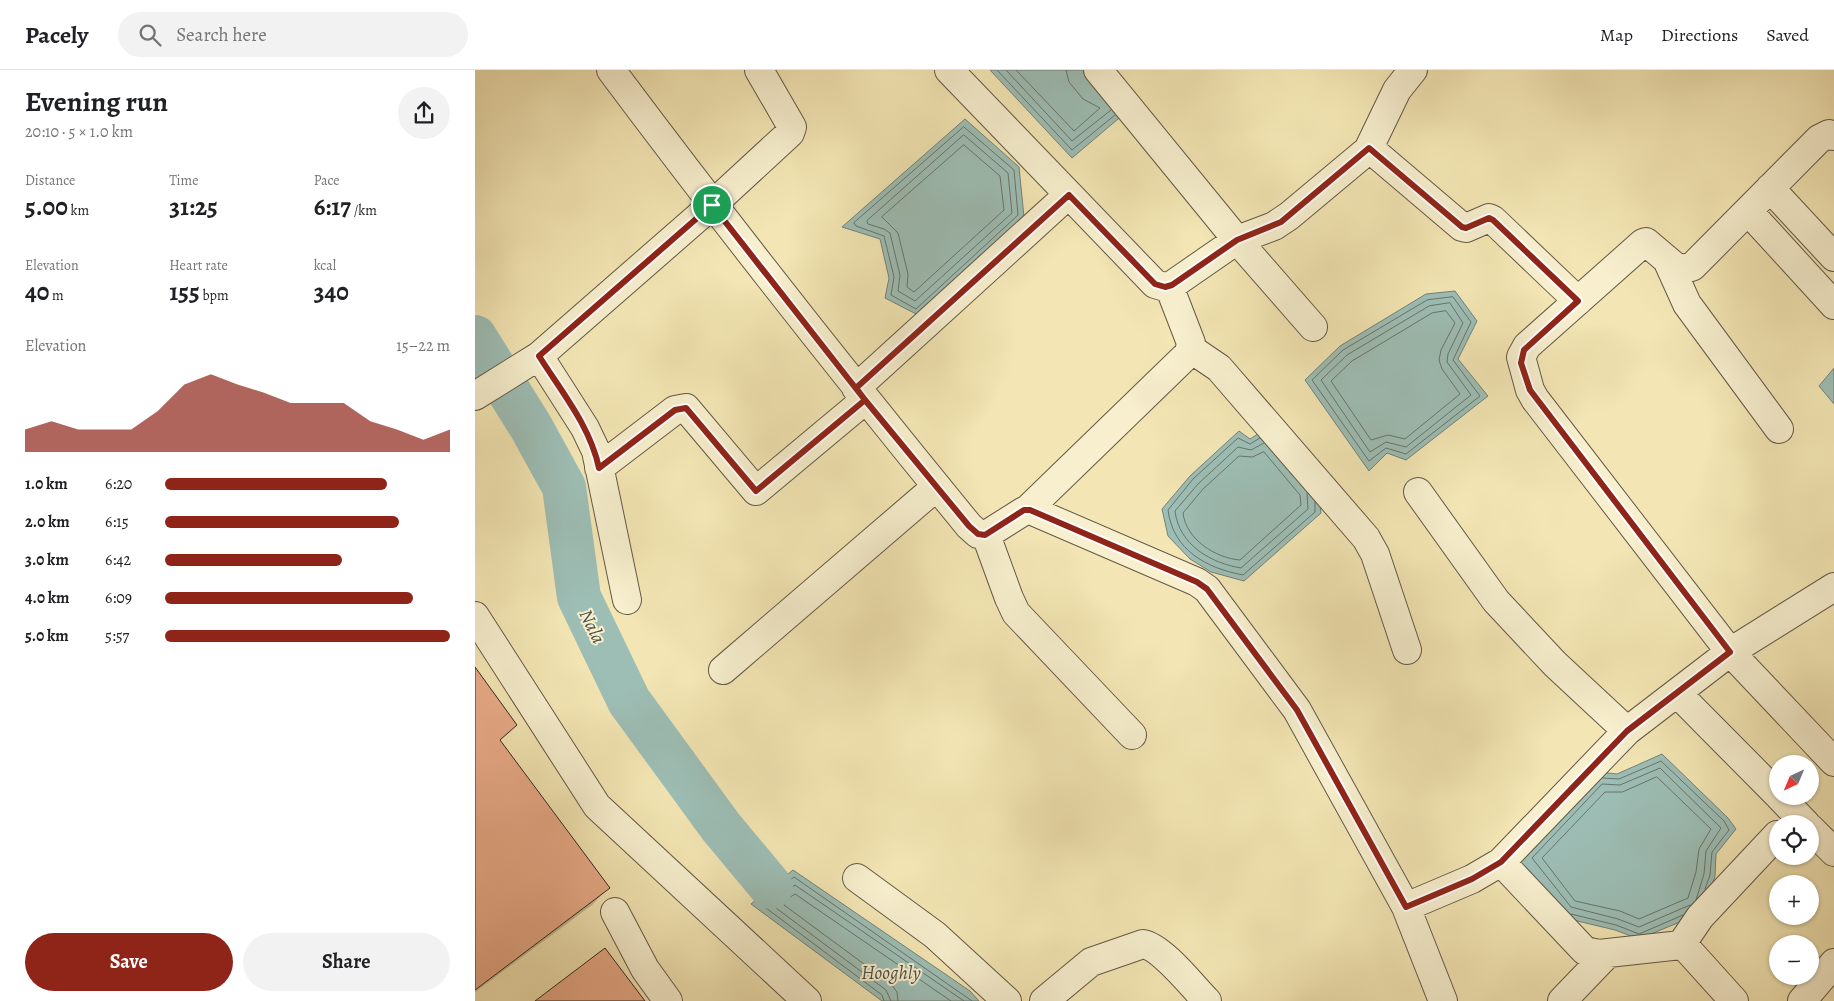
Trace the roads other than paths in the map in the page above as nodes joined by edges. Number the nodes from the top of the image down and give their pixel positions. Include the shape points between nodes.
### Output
1 (611, 70) edge
2 (759, 70) edge
3 (949, 70) edge
4 (1097, 70) edge
5 (1413, 70) edge
6 (1834, 136) edge
7 (1369, 148) junction
8 (1770, 188) junction
9 (1069, 195) junction
10 (712, 205) junction
11 (1748, 211) junction
12 (1237, 240) junction
13 (1834, 257) edge
14 (1668, 262) junction
15 (1169, 286) junction
16 (1578, 301) junction
17 (1834, 305) edge
18 (1313, 327) dead end
19 (1191, 349) junction
20 (527, 362) junction
21 (483, 391) edge
22 (861, 394) junction
23 (1779, 429) dead end
24 (599, 468) junction
25 (936, 487) junction
26 (1418, 492) dead end
27 (1027, 510) junction
28 (985, 535) junction
29 (1834, 587) edge
30 (627, 600) dead end
31 (475, 616) edge
32 (1407, 650) dead end
33 (1730, 652) junction
34 (723, 670) dead end
35 (1677, 693) junction
36 (1627, 731) junction
37 (1132, 735) dead end
38 (1834, 762) edge
39 (1793, 813) edge
40 (1769, 844) edge
41 (1834, 852) edge
42 (1501, 862) junction
43 (857, 878) dead end
44 (1406, 907) junction
45 (615, 912) dead end
46 (1681, 945) junction
47 (1608, 953) junction
48 (1834, 963) edge
49 (668, 1001) edge
50 (807, 1001) edge
51 (1007, 1001) edge
52 (1044, 1001) edge
53 (1207, 1001) edge
54 (1443, 1001) edge
55 (1562, 1001) edge
56 (1734, 1001) edge
57 (1801, 1001) edge

1 - 10 street
2 - 10 street via 792,129
3 - 9 street
4 - 12 street
5 - 7 street via 1397,90
6 - 8 street via 1829,134 1819,139
7 - 12 street via 1289,216
7 - 16 street via 1462,227 1489,218 1493,220
8 - 11 street
8 - 13 street
9 - 15 street via 1155,284
9 - 22 street
10 - 20 street
10 - 22 street
11 - 14 street via 1692,267 1678,269
11 - 17 street
12 - 15 street via 1187,277
12 - 18 street
14 - 16 street via 1646,242 1643,243
14 - 23 street via 1687,304
15 - 19 street
16 - 33 street via 1524,350 1521,363 1530,390
19 - 27 street
19 - 32 street via 1219,368 1366,538 1375,554
20 - 21 street
20 - 24 street via 585,428 596,450
22 - 24 street via 756,491 686,408 675,410
22 - 25 street
24 - 30 street
25 - 28 street via 969,526 978,534
25 - 34 street
26 - 36 street via 1496,601 1555,664
27 - 28 street
27 - 44 street via 1207,589 1297,710
28 - 37 street via 1017,613
29 - 33 street
31 - 50 street via 597,806
33 - 35 street
33 - 38 street
35 - 36 street
35 - 39 street
36 - 42 street
39 - 41 street
40 - 46 street via 1700,918
42 - 44 street via 1472,879
42 - 47 street via 1585,951
43 - 51 street via 935,935
44 - 54 street
45 - 49 street via 645,969
46 - 47 street
46 - 56 street
47 - 55 street
48 - 57 street
52 - 53 street via 1091,962 1143,944 1163,956

